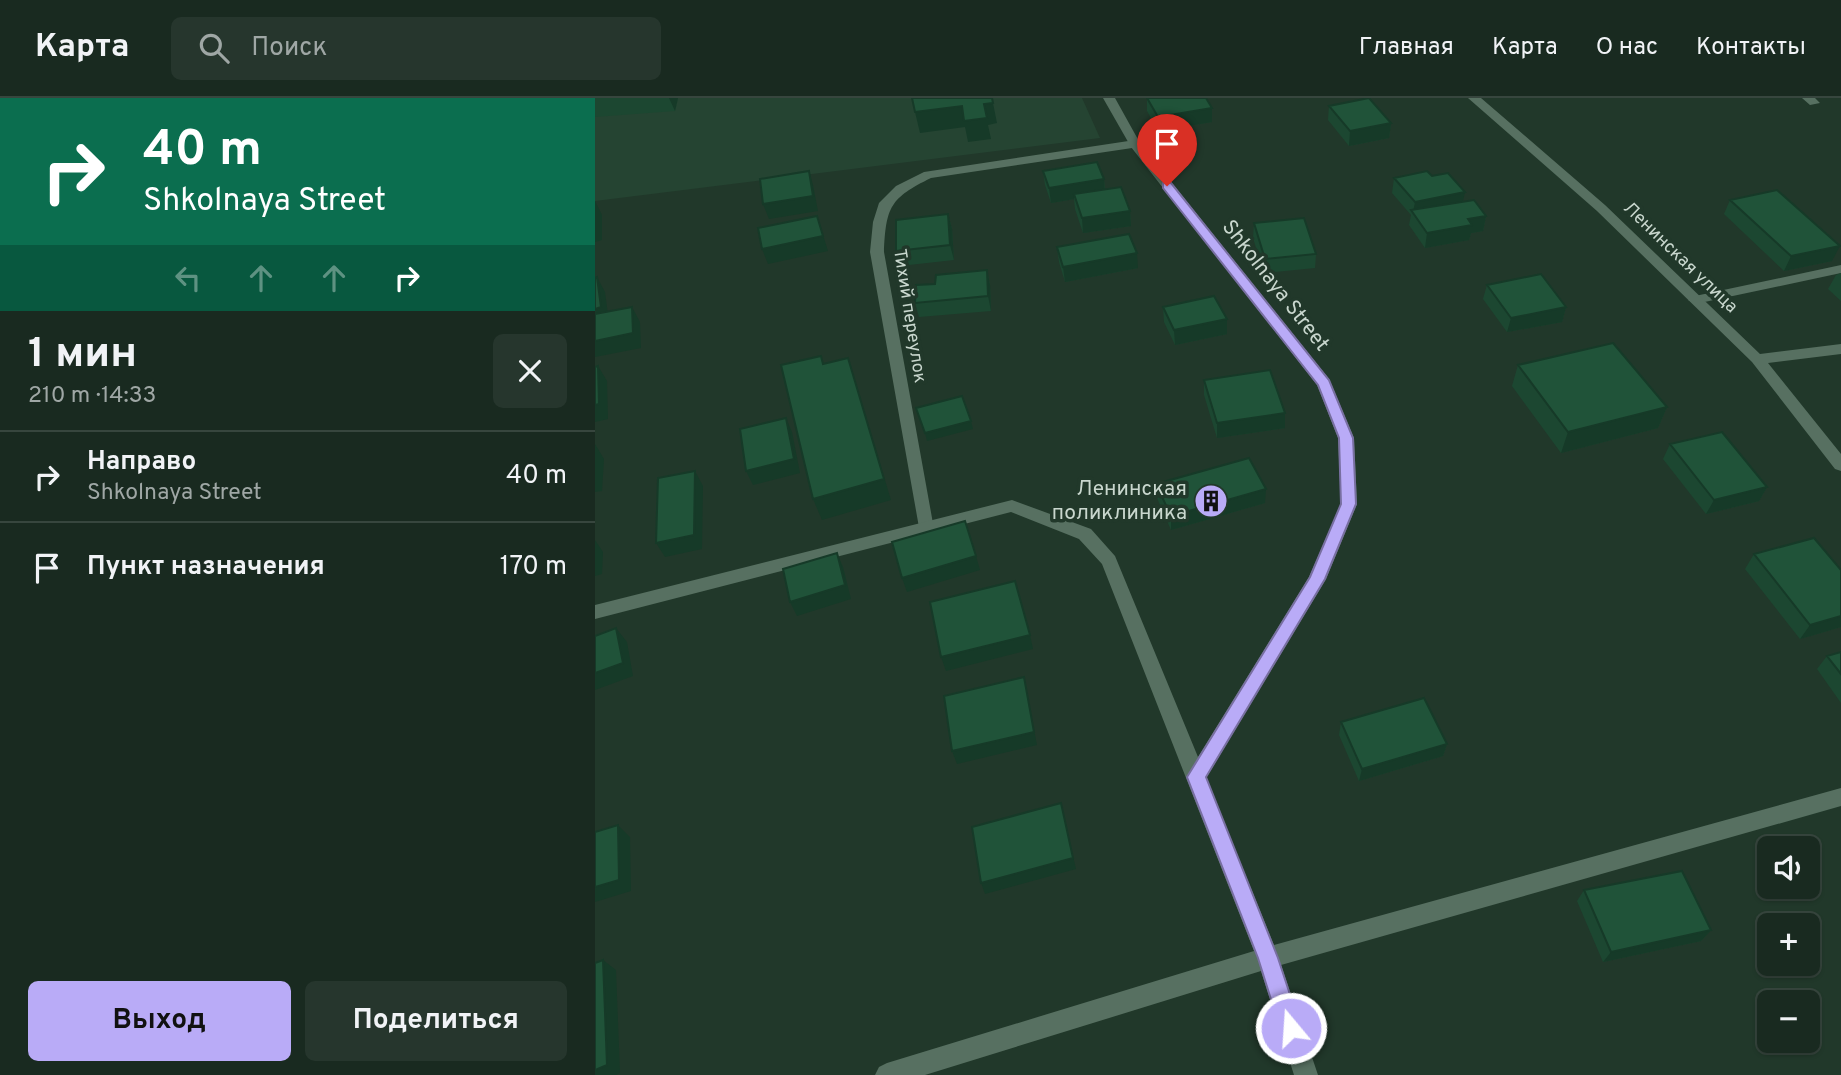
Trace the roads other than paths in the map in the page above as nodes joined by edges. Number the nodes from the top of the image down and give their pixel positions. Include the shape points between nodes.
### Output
1 (1109, 98) edge
2 (1474, 98) edge
3 (1135, 144) junction
4 (1841, 270) edge
5 (1695, 300) junction
6 (1841, 349) edge
7 (1757, 359) junction
8 (1841, 465) edge
9 (926, 528) junction
10 (595, 612) edge
11 (1196, 777) junction
12 (1841, 797) edge
13 (1268, 958) junction
14 (887, 1075) edge
15 (1306, 1075) edge

1 - 3 street, Shkolnaya Street
2 - 5 street, Ленинская улица via 1601,208
3 - 9 street, Тихий переулок via 928,175 897,189 880,211 877,252
3 - 11 street, Shkolnaya Street via 1324,383 1346,438 1349,504 1317,579
4 - 5 street
5 - 7 street, Ленинская улица
6 - 7 street
7 - 8 street, Ленинская улица
9 - 10 street
9 - 11 street via 1012,506 1085,534 1109,561
11 - 13 street
12 - 13 street
13 - 14 street
13 - 15 street

